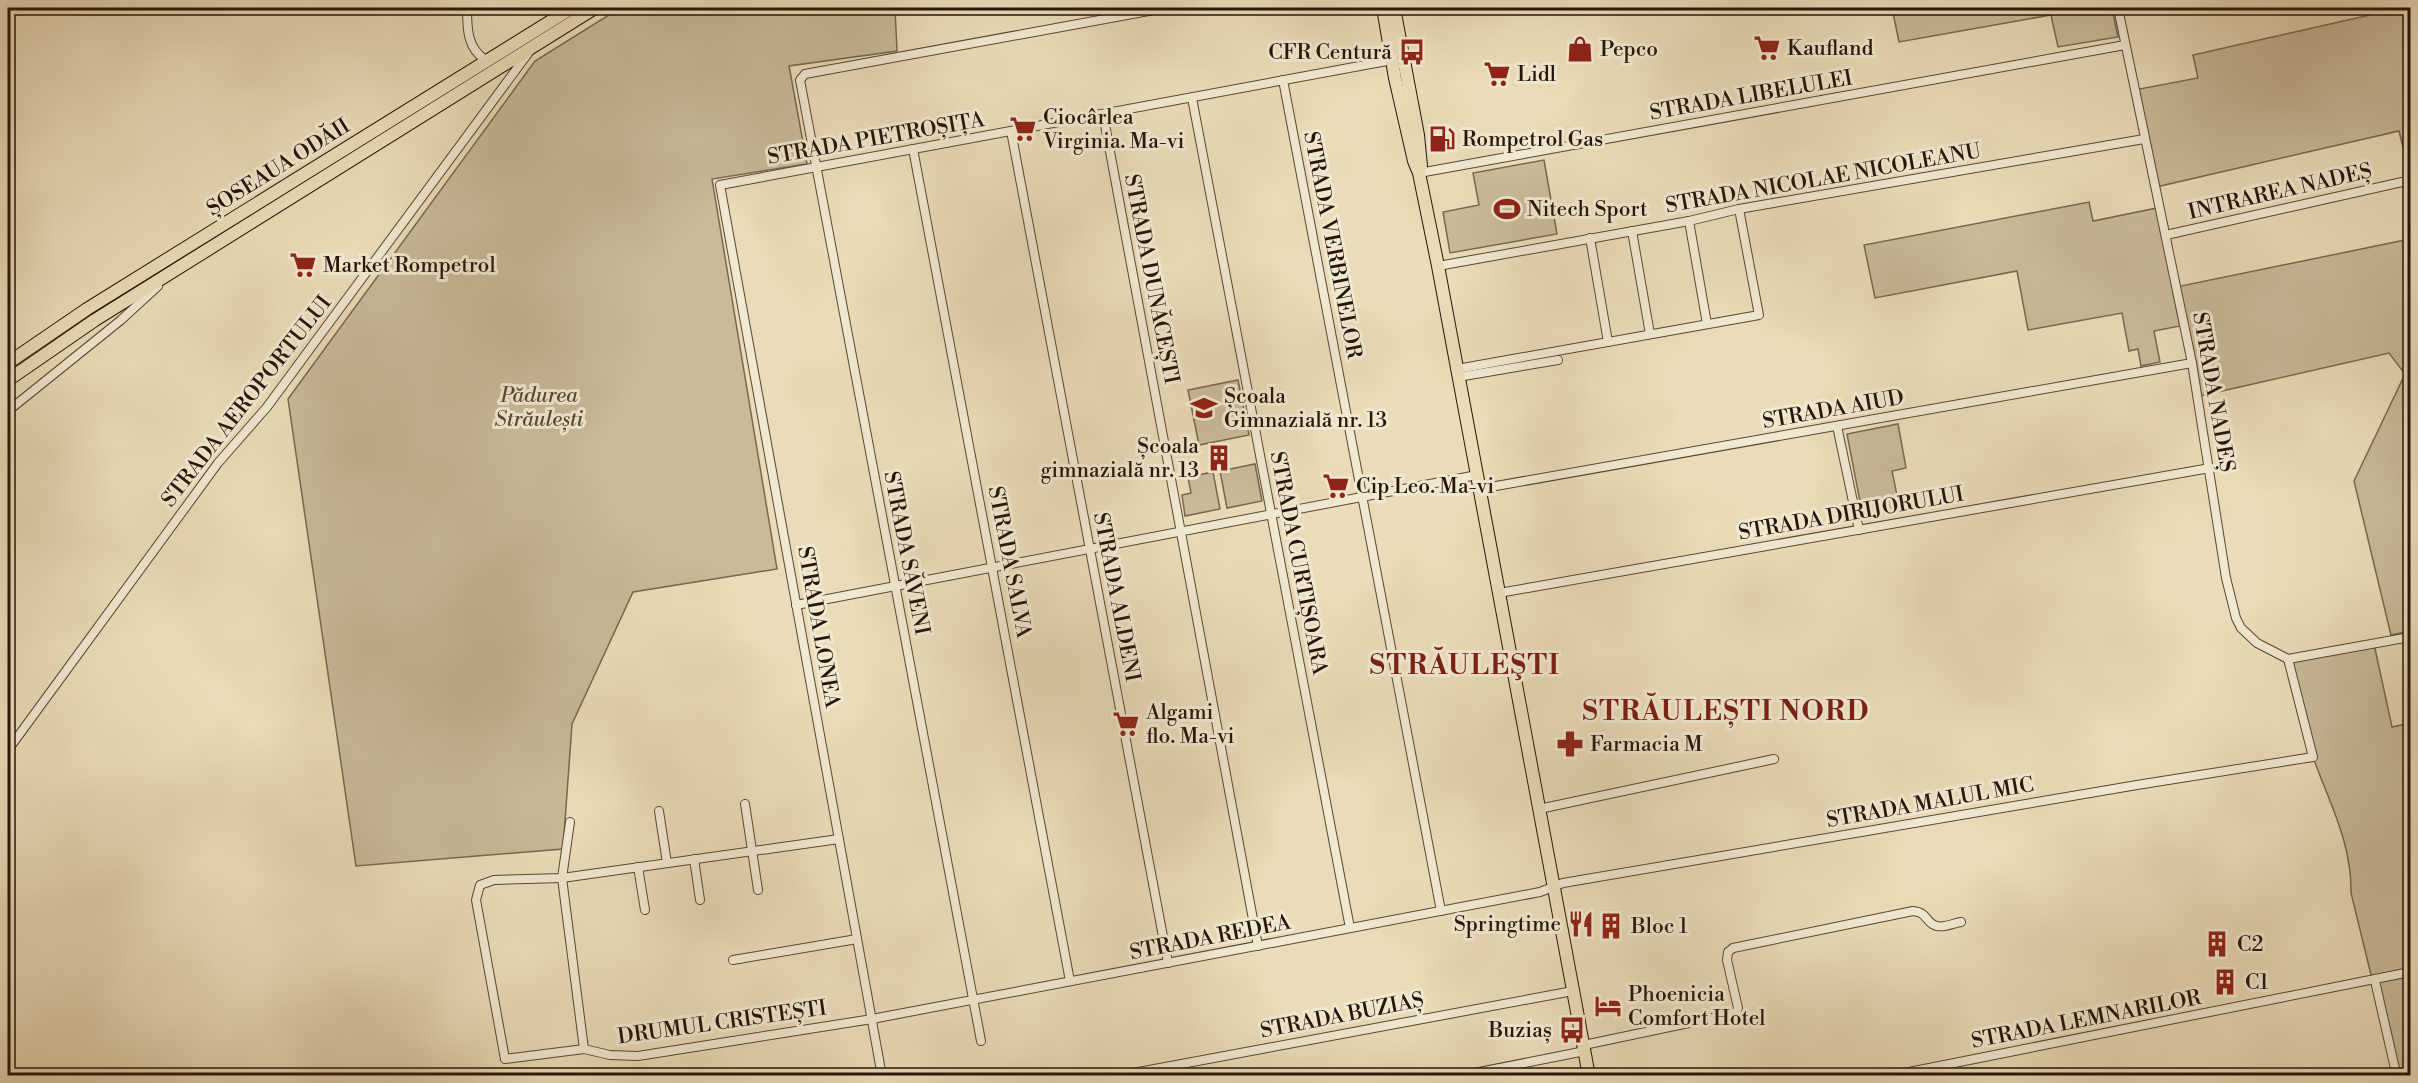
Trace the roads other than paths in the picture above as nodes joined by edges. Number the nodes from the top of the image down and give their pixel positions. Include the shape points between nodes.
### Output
1 (467, 8) edge
2 (572, 8) edge
3 (595, 8) edge
4 (1165, 8) edge
5 (1383, 8) edge
6 (1394, 8) edge
7 (2118, 8) edge
8 (535, 45) junction
9 (2125, 45) junction
10 (486, 60) junction
11 (1392, 60) junction
12 (1283, 80) junction
13 (1192, 98) junction
14 (1103, 114) junction
15 (1011, 131) junction
16 (2144, 139) junction
17 (913, 149) junction
18 (816, 167) junction
19 (1419, 173) junction
20 (2402, 182) dead end
21 (720, 185) joint
22 (1739, 209) junction
23 (1689, 221) junction
24 (1632, 231) junction
25 (2166, 235) junction
26 (1590, 238) junction
27 (1438, 266) junction
28 (175, 270) junction
29 (1707, 324) junction
30 (1650, 334) junction
31 (1608, 342) junction
32 (1558, 360) dead end
33 (8, 363) edge
34 (2192, 363) junction
35 (1457, 373) junction
36 (8, 380) edge
37 (8, 411) edge
38 (1837, 426) junction
39 (2210, 468) junction
40 (1477, 475) junction
41 (1479, 489) junction
42 (1362, 496) junction
43 (1271, 514) junction
44 (1859, 530) junction
45 (1181, 531) junction
46 (1090, 549) junction
47 (992, 567) junction
48 (895, 586) junction
49 (1499, 593) junction
50 (796, 605) junction
51 (2410, 637) edge
52 (2288, 659) junction
53 (8, 750) edge
54 (1774, 759) dead end
55 (745, 804) dead end
56 (1539, 809) junction
57 (658, 811) dead end
58 (570, 822) dead end
59 (839, 839) junction
60 (751, 851) junction
61 (694, 859) junction
62 (666, 863) junction
63 (638, 867) junction
64 (562, 878) junction
65 (1553, 888) junction
66 (758, 890) dead end
67 (700, 900) dead end
68 (645, 910) dead end
69 (1441, 911) junction
70 (1961, 922) dead end
71 (1350, 928) junction
72 (857, 939) junction
73 (1258, 946) junction
74 (733, 960) dead end
75 (1168, 963) junction
76 (2410, 972) edge
77 (1070, 981) junction
78 (2374, 981) junction
79 (1573, 991) junction
80 (973, 1000) junction
81 (872, 1019) junction
82 (981, 1041) dead end
83 (1584, 1048) junction
84 (584, 1049) junction
85 (2396, 1072) dead end
86 (882, 1076) edge
87 (1117, 1076) edge
88 (1459, 1076) edge
89 (1589, 1076) edge
90 (1889, 1076) edge

1 - 10 street via 472,48
2 - 10 main road, ȘOSEAUA ODĂII
3 - 8 main road, ȘOSEAUA ODĂII
4 - 18 street, STRADA SĂVENI via 805,74 800,80
5 - 11 main road
6 - 19 main road via 1422,161
7 - 9 street, STRADA NADEȘ
8 - 28 main road, ȘOSEAUA ODĂII
8 - 53 street, STRADA AEROPORTULUI via 267,406 218,463
9 - 16 street, STRADA NADEȘ
9 - 19 street, STRADA LIBELULEI
10 - 33 main road, ȘOSEAUA ODĂII via 87,309
11 - 12 street, STRADA PIETROȘIȚA
11 - 19 main road
12 - 13 street, STRADA PIETROȘIȚA
12 - 42 street, STRADA VERBINELOR
13 - 14 street, STRADA PIETROȘIȚA
13 - 43 street, STRADA CURTIȘOARA
14 - 15 street, STRADA PIETROȘIȚA
14 - 45 street, STRADA DUNĂCEȘTI
15 - 17 street, STRADA PIETROȘIȚA
15 - 46 street, STRADA ALDENI
16 - 22 street, STRADA NICOLAE NICOLEANU
16 - 25 street, STRADA NADEȘ
17 - 18 street, STRADA PIETROȘIȚA
17 - 47 street, STRADA SALVA
18 - 21 street, STRADA PIETROȘIȚA
18 - 48 street, STRADA SĂVENI
19 - 27 main road
20 - 25 street, INTRAREA NADEȘ
21 - 50 street, STRADA LONEA
22 - 23 street, STRADA NICOLAE NICOLEANU
22 - 29 street via 1759,315
23 - 24 street, STRADA NICOLAE NICOLEANU
23 - 29 street
24 - 26 street, STRADA NICOLAE NICOLEANU
24 - 30 street
25 - 34 street, STRADA NADEȘ
26 - 27 street, STRADA NICOLAE NICOLEANU
26 - 31 street
27 - 35 main road
28 - 36 main road, ȘOSEAUA ODĂII
28 - 37 street, ȘOSEAUA ODĂII via 121,320
29 - 30 street
30 - 31 street
31 - 35 street
32 - 35 street
34 - 38 street, STRADA AIUD
34 - 39 street, STRADA NADEȘ
35 - 40 main road
38 - 41 street, STRADA AIUD
38 - 44 street
39 - 44 street, STRADA DIRIJORULUI
39 - 52 street, STRADA NADEȘ via 2226,578 2236,618 2257,643
40 - 41 main road
40 - 42 street
41 - 49 main road
42 - 43 street
42 - 69 street, STRADA VERBINELOR
43 - 45 street
43 - 71 street, STRADA CURTIȘOARA
44 - 49 street, STRADA DIRIJORULUI
45 - 46 street
45 - 73 street, STRADA DUNĂCEȘTI
46 - 47 street
46 - 75 street, STRADA ALDENI
47 - 48 street
47 - 77 street, STRADA SALVA
48 - 50 street
48 - 80 street, STRADA SĂVENI
49 - 56 main road
50 - 59 street, STRADA LONEA
51 - 52 street
52 - 65 street, STRADA MALUL MIC via 2313,757 1563,882
54 - 56 street
55 - 60 street
56 - 65 main road
57 - 62 street
58 - 64 street
59 - 60 street
59 - 72 street, STRADA LONEA
60 - 61 street
60 - 66 street
61 - 62 street
61 - 67 street
62 - 63 street
63 - 64 street
63 - 68 street
64 - 84 street
64 - 84 street, DRUMUL CRISTEȘTI via 494,880 480,885 476,900 505,1059
65 - 69 street, STRADA REDEA
65 - 79 main road
69 - 71 street, STRADA REDEA
70 - 83 street via 1934,926 1922,912 1913,911 1734,948 1728,952 1727,960 1736,1013
71 - 73 street, STRADA REDEA
72 - 74 street
72 - 81 street, STRADA LONEA
73 - 75 street, STRADA REDEA
75 - 77 street, STRADA REDEA
76 - 78 street, STRADA LEMNARILOR
77 - 80 street, STRADA REDEA
78 - 85 street
78 - 90 street, STRADA LEMNARILOR
79 - 83 main road
79 - 87 street, STRADA BUZIAȘ
80 - 81 street, STRADA REDEA
80 - 82 street, STRADA SĂVENI
81 - 84 street, DRUMUL CRISTEȘTI via 638,1056
81 - 86 street, STRADA LONEA
83 - 88 street
83 - 89 main road

